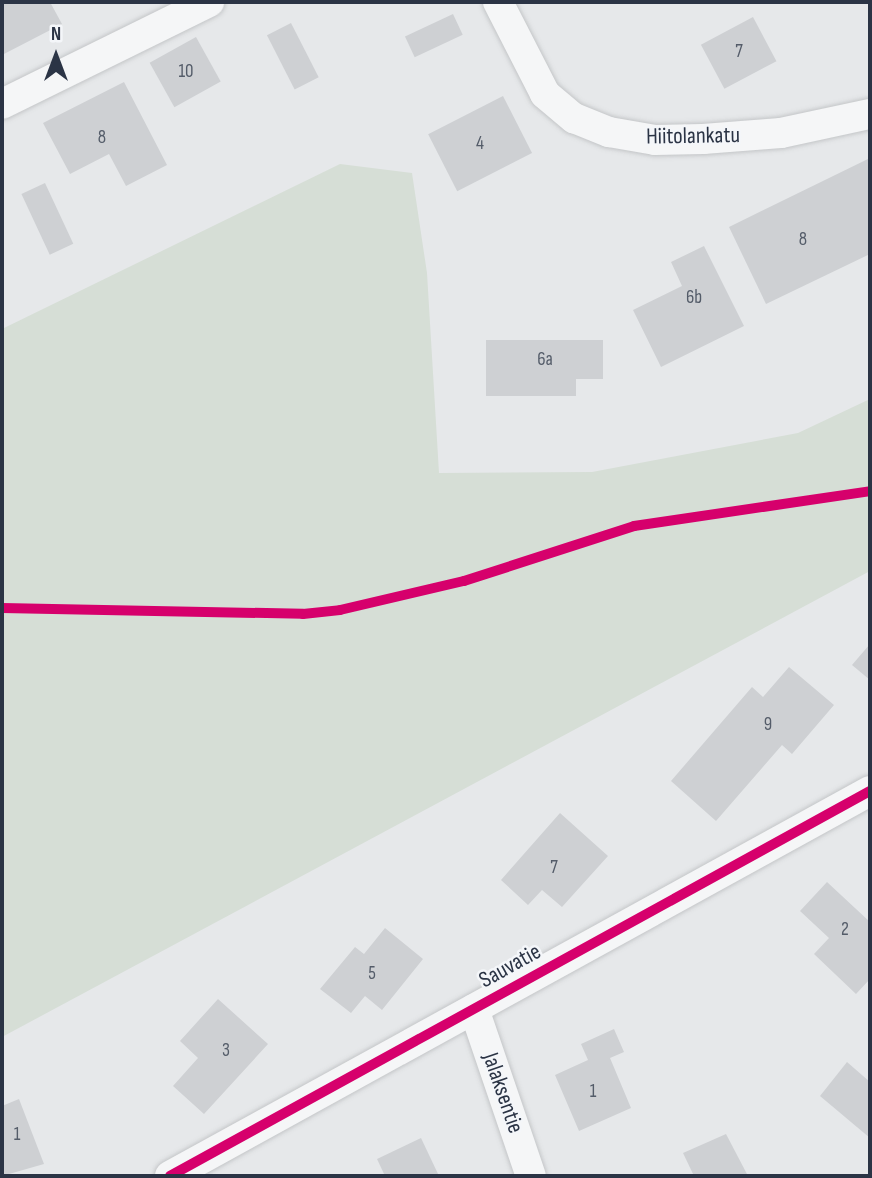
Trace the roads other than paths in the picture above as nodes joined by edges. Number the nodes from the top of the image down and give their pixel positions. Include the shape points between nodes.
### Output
1 (209, 2) edge
2 (498, 2) edge
3 (2, 104) edge
4 (870, 114) edge
5 (870, 792) edge
6 (474, 1009) junction
7 (170, 1176) edge
8 (531, 1176) edge

1 - 3 street
2 - 4 street, Hiitolankatu via 545,94 575,118 609,132 655,140 703,139 781,133
5 - 6 street, Sauvatie
6 - 7 street, Sauvatie
6 - 8 street, Jalaksentie

